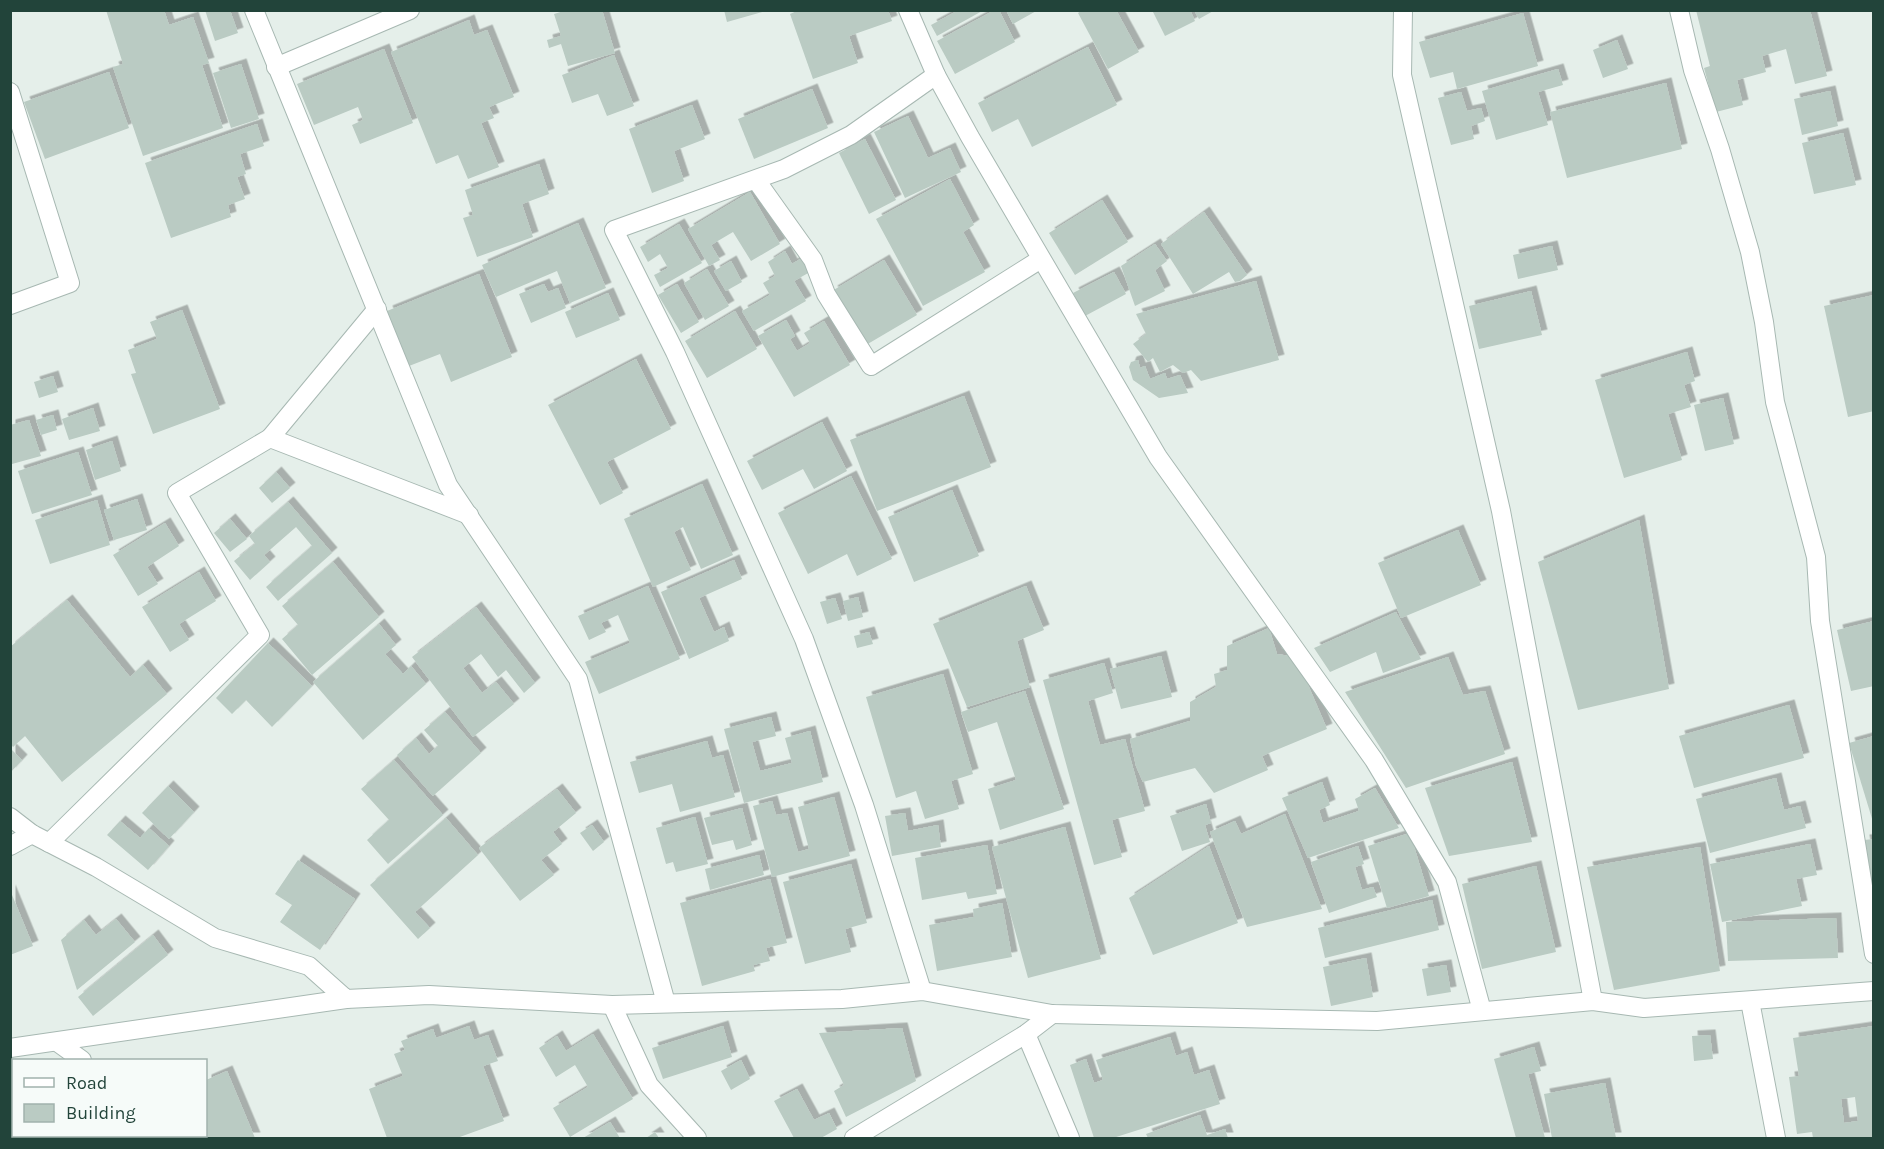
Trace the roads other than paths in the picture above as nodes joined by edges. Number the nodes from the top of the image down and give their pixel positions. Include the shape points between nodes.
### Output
1 (254, 10) edge
2 (410, 10) edge
3 (908, 10) edge
4 (1403, 10) edge
5 (1679, 11) edge
6 (276, 67) junction
7 (936, 75) junction
8 (10, 92) edge
9 (756, 180) junction
10 (1041, 259) junction
11 (10, 305) edge
12 (377, 309) junction
13 (270, 438) junction
14 (469, 515) junction
15 (10, 817) edge
16 (32, 834) junction
17 (49, 843) junction
18 (10, 846) edge
19 (1874, 954) edge
20 (921, 991) junction
21 (1874, 991) edge
22 (346, 999) junction
23 (1593, 1001) junction
24 (1750, 1001) junction
25 (666, 1003) junction
26 (612, 1005) junction
27 (1482, 1011) junction
28 (1052, 1014) junction
29 (1026, 1034) junction
30 (57, 1042) junction
31 (10, 1048) edge
32 (81, 1059) edge
33 (697, 1138) edge
34 (854, 1138) edge
35 (1070, 1138) edge
36 (1776, 1138) edge

1 - 6 street
2 - 6 street
3 - 7 street
4 - 23 street via 1402,75 1502,511
5 - 19 street via 1692,70 1750,252 1775,402 1816,557 1820,621
6 - 12 street
7 - 9 street via 851,135
7 - 10 street
8 - 11 street via 70,284
9 - 10 street via 813,260 826,294 871,366
9 - 20 street via 614,230 675,352 804,639 864,805
10 - 27 street via 1158,457 1374,760 1447,882
12 - 13 street
12 - 14 street via 448,485
13 - 14 street
13 - 17 street via 177,493 260,635
14 - 25 street via 578,679
15 - 16 street
16 - 17 street
16 - 18 street
17 - 22 street via 214,938 309,966
20 - 25 street via 842,999
20 - 28 street
21 - 24 street
22 - 26 street via 429,995
22 - 30 street
23 - 24 street via 1644,1008
23 - 27 street
24 - 36 street
25 - 26 street
26 - 33 street via 649,1086
27 - 28 street via 1377,1021
28 - 29 street
29 - 34 street
29 - 35 street
30 - 31 street
30 - 32 street

